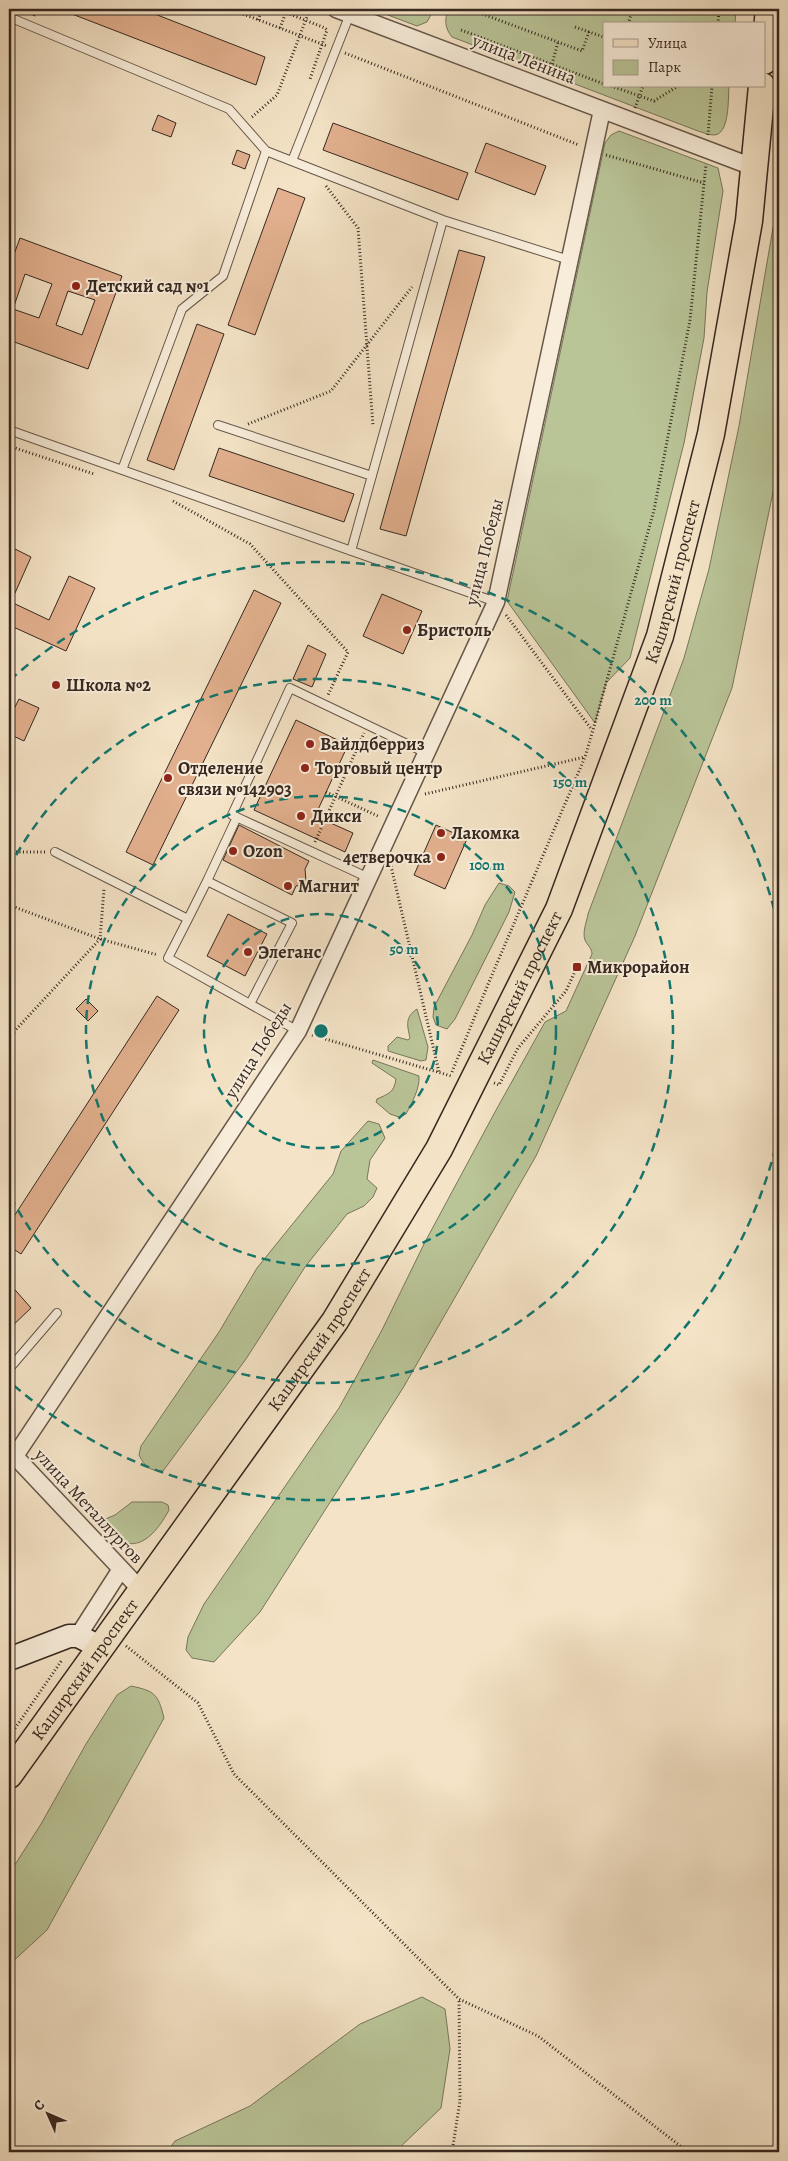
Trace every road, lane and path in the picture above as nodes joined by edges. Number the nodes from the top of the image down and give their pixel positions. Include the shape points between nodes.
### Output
1 (37, 9) edge
2 (230, 9) edge
3 (247, 9) edge
4 (262, 9) edge
5 (276, 9) edge
6 (310, 9) edge
7 (470, 9) edge
8 (633, 9) edge
9 (719, 9) edge
10 (769, 9) edge
11 (343, 11) edge
12 (286, 12) junction
13 (27, 14) dead end
14 (245, 14) junction
15 (34, 16) junction
16 (9, 17) edge
17 (43, 20) dead end
18 (258, 20) junction
19 (306, 20) junction
20 (629, 22) edge
21 (718, 22) edge
22 (574, 27) dead end
23 (280, 28) junction
24 (461, 30) dead end
25 (589, 32) junction
26 (300, 36) junction
27 (603, 37) edge
28 (766, 40) edge
29 (558, 42) junction
30 (323, 45) junction
31 (336, 50) junction
32 (552, 64) junction
33 (310, 81) dead end
34 (603, 84) edge
35 (616, 88) edge
36 (641, 88) edge
37 (675, 88) edge
38 (712, 88) edge
39 (762, 88) edge
40 (639, 97) junction
41 (246, 110) dead end
42 (602, 110) junction
43 (252, 117) junction
44 (630, 120) junction
45 (257, 124) dead end
46 (707, 149) junction
47 (266, 151) junction
48 (592, 151) junction
49 (292, 162) junction
50 (754, 167) junction
51 (313, 170) junction
52 (704, 183) junction
53 (443, 220) junction
54 (432, 260) junction
55 (569, 260) junction
56 (367, 346) junction
57 (218, 425) dead end
58 (9, 430) edge
59 (233, 430) junction
60 (9, 446) edge
61 (376, 462) junction
62 (122, 470) junction
63 (101, 476) dead end
64 (372, 476) junction
65 (166, 498) dead end
66 (351, 551) junction
67 (496, 602) junction
68 (324, 704) junction
69 (368, 725) junction
70 (592, 730) junction
71 (426, 753) junction
72 (585, 757) junction
73 (326, 792) dead end
74 (336, 796) junction
75 (405, 798) junction
76 (237, 817) junction
77 (394, 824) junction
78 (385, 842) junction
79 (311, 851) junction
80 (9, 852) edge
81 (56, 852) joint
82 (104, 877) junction
83 (369, 878) junction
84 (207, 881) junction
85 (9, 905) edge
86 (188, 919) junction
87 (100, 939) junction
88 (168, 958) junction
89 (577, 967) dead end
90 (250, 1004) junction
91 (298, 1031) junction
92 (9, 1037) edge
93 (461, 1071) junction
94 (439, 1072) junction
95 (447, 1085) dead end
96 (57, 1314) dead end
97 (9, 1369) edge
98 (12, 1453) edge
99 (122, 1570) junction
100 (141, 1590) junction
101 (96, 1639) junction
102 (9, 1659) edge
103 (9, 1737) edge
104 (9, 1775) edge
105 (459, 1999) junction
106 (452, 2152) edge
107 (688, 2152) edge

1 - 15 path
2 - 14 path
3 - 14 path
4 - 18 path
5 - 12 path
6 - 19 path
7 - 29 path
8 - 20 path
9 - 21 path
10 - 28 main road
11 - 31 lane
11 - 42 street, улица Ленина
12 - 19 path
12 - 23 path
13 - 15 path
14 - 18 path
15 - 17 path
16 - 47 lane via 229,109
18 - 23 path
19 - 26 path
19 - 30 path via 327,30
22 - 25 path
23 - 26 path
24 - 32 path
25 - 27 path
25 - 29 path via 582,51
26 - 30 path
26 - 43 path via 277,95
29 - 32 path
30 - 31 path
30 - 33 path
31 - 48 path
31 - 49 lane
32 - 34 path
35 - 40 path
36 - 40 path
37 - 40 path via 654,102
38 - 46 path
39 - 50 main road, Каширский проспект
40 - 44 path
41 - 43 path
42 - 44 street, улица Ленина
42 - 48 street, улица Победы
43 - 45 path
44 - 46 street, улица Ленина
46 - 50 street, улица Ленина
46 - 52 path
47 - 49 lane
47 - 62 lane via 223,276 182,308
48 - 52 path
48 - 55 street, улица Победы
49 - 51 lane
50 - 93 main road, Каширский проспект via 749,221 711,434 660,636 559,909
51 - 53 lane
51 - 56 path via 358,228
52 - 70 path via 690,320 654,510
53 - 54 lane
53 - 55 lane
54 - 56 path
54 - 61 lane
55 - 67 street, улица Победы
56 - 59 path via 331,391
56 - 61 path
57 - 59 lane
58 - 62 lane
59 - 64 lane
60 - 63 path
61 - 64 lane
62 - 66 lane
64 - 66 lane
65 - 68 path via 250,544 348,652
66 - 67 lane
67 - 70 path
67 - 71 street, улица Победы
68 - 69 lane
68 - 76 lane via 290,688 232,815
69 - 71 lane
69 - 74 path
70 - 72 path
71 - 75 street, улица Победы
72 - 75 path
72 - 93 path
73 - 74 path
74 - 77 path
74 - 79 path
75 - 77 street, улица Победы
76 - 79 lane
76 - 84 lane
77 - 78 street, улица Победы
78 - 83 street, улица Победы
78 - 94 path
79 - 83 lane
80 - 81 path
81 - 82 lane
82 - 86 lane
82 - 87 path
83 - 91 street, улица Победы
84 - 86 lane
84 - 90 lane via 292,923
85 - 87 path
86 - 88 lane
87 - 88 path
87 - 92 path
88 - 90 lane
89 - 93 path via 566,991 518,1048 500,1085
90 - 91 lane
91 - 94 path
91 - 98 street, улица Победы
93 - 94 path
93 - 95 path
93 - 100 main road, Каширский проспект via 439,1149 335,1321
96 - 97 lane
98 - 99 street, улица Металлургов
99 - 100 street, улица Металлургов
99 - 101 street
100 - 101 main road, Каширский проспект
101 - 102 street via 69,1636
101 - 103 path
101 - 104 main road, Каширский проспект
101 - 105 path via 198,1704 234,1774
105 - 106 path via 460,2101
105 - 107 path via 538,2036

